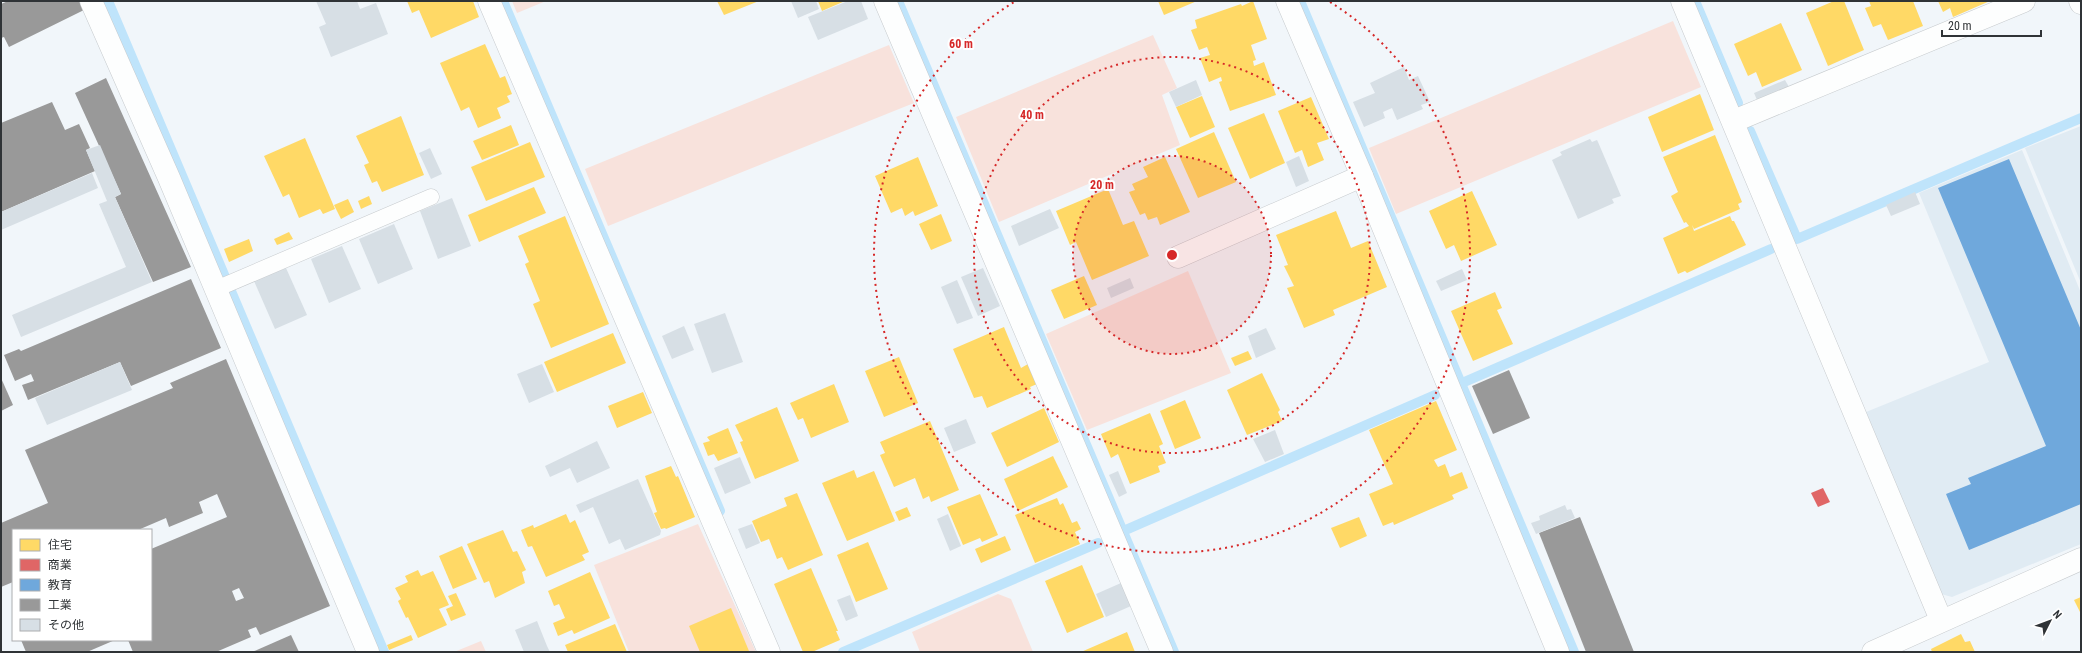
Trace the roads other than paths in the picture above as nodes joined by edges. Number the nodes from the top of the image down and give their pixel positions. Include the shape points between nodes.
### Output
1 (91, 1) edge
2 (489, 1) edge
3 (885, 1) edge
4 (1287, 1) edge
5 (1682, 1) edge
6 (2024, 1) edge
7 (1734, 121) junction
8 (1362, 176) junction
9 (431, 197) dead end
10 (1178, 257) dead end
11 (224, 285) junction
12 (2081, 559) edge
13 (1941, 620) junction
14 (368, 652) edge
15 (769, 652) edge
16 (1162, 652) edge
17 (1558, 652) edge
18 (1873, 652) edge

1 - 11 street
2 - 15 street
3 - 16 street
4 - 8 street
5 - 7 street
6 - 7 street
7 - 13 street
8 - 10 street
8 - 17 street
9 - 11 lane
11 - 14 street
12 - 13 street
13 - 18 street

